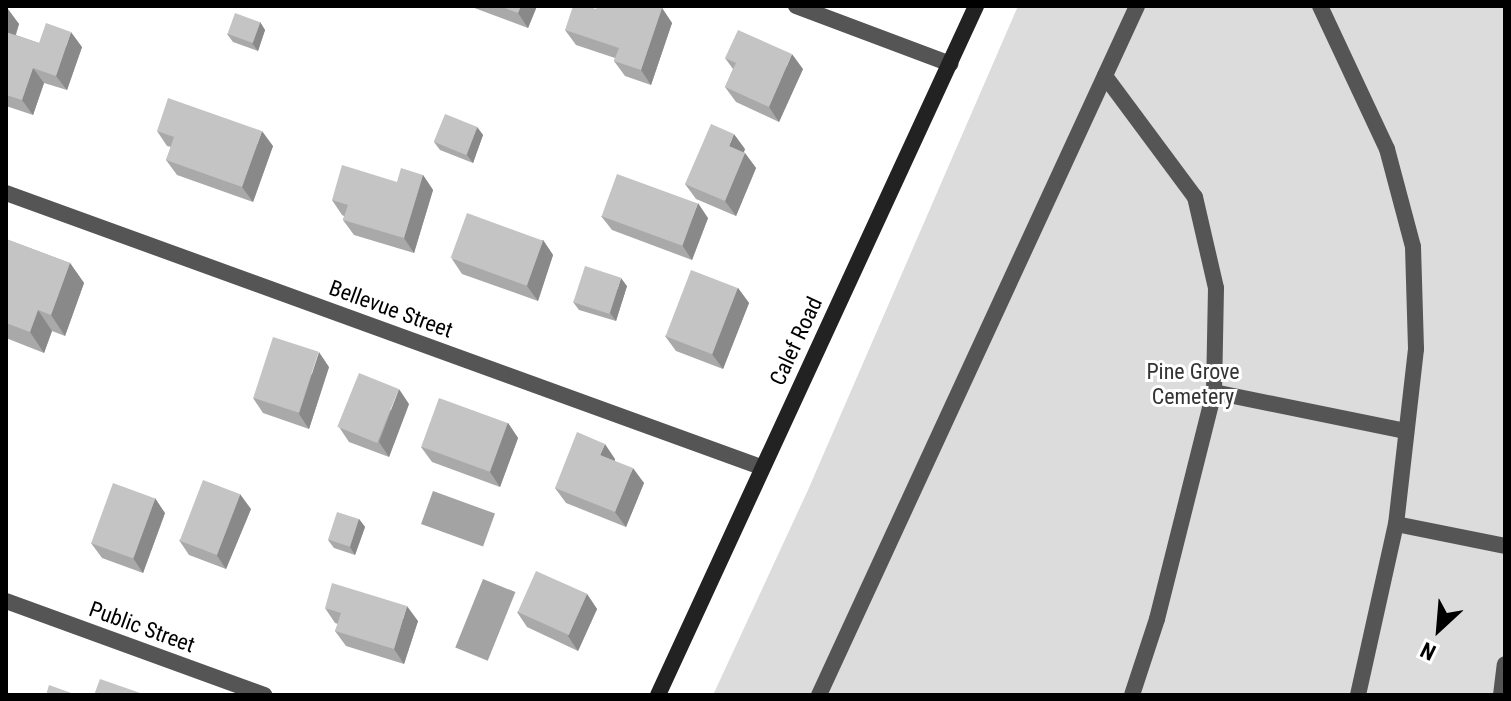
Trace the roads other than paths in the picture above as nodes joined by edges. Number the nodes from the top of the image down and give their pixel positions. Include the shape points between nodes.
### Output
1 (796, 6) edge
2 (976, 6) edge
3 (1137, 6) edge
4 (1320, 6) edge
5 (950, 64) junction
6 (1105, 76) junction
7 (6, 193) edge
8 (1214, 392) junction
9 (1406, 431) junction
10 (761, 467) junction
11 (1396, 524) junction
12 (1505, 546) edge
13 (6, 601) edge
14 (1505, 664) edge
15 (264, 695) edge
16 (658, 695) edge
17 (819, 695) edge
18 (1132, 695) edge
19 (1358, 695) edge
20 (1501, 695) edge

1 - 5 street
2 - 5 main road, Calef Road
3 - 6 street
4 - 9 street via 1387,149 1413,247 1416,349
5 - 10 main road, Calef Road
6 - 8 street via 1195,197 1216,288
6 - 17 street
7 - 10 street, Bellevue Street
8 - 9 street
8 - 18 street via 1157,619
9 - 11 street
10 - 16 main road, Calef Road
11 - 12 street
11 - 19 street
13 - 15 street, Public Street
14 - 20 street

